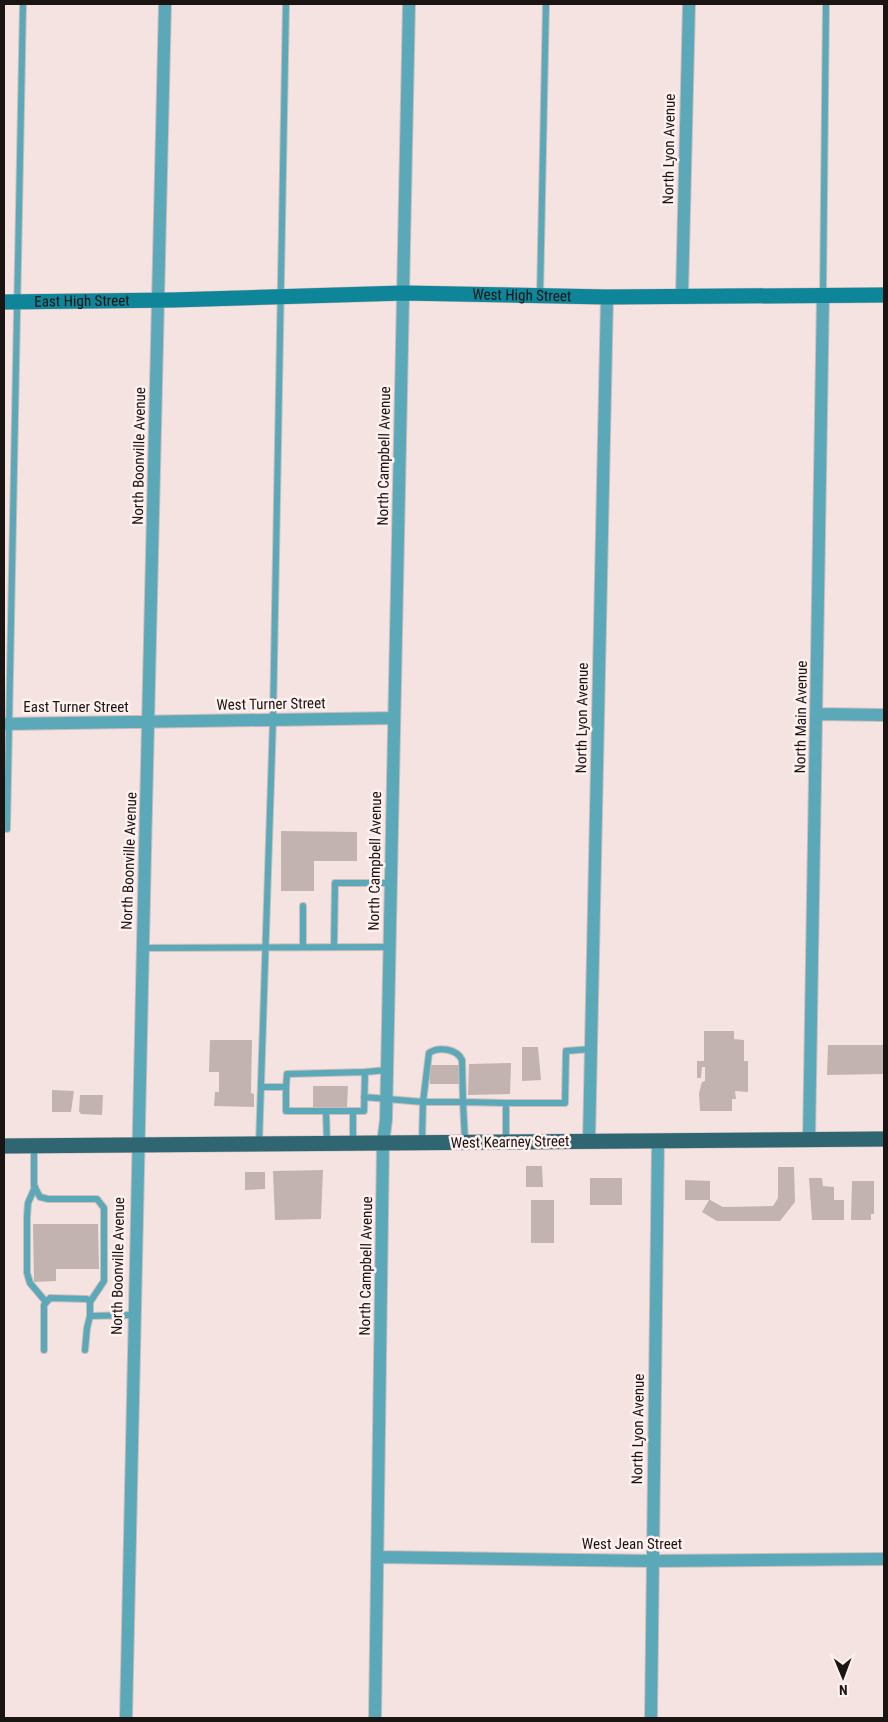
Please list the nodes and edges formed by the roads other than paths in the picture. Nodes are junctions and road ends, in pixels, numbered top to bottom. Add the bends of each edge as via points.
1 (23, 4) edge
2 (165, 4) edge
3 (286, 4) edge
4 (409, 4) edge
5 (546, 4) edge
6 (689, 4) edge
7 (826, 4) edge
8 (404, 293) junction
9 (823, 295) junction
10 (884, 295) edge
11 (540, 296) junction
12 (682, 296) junction
13 (280, 297) junction
14 (607, 297) junction
15 (158, 301) junction
16 (10, 302) edge
17 (818, 714) junction
18 (884, 715) edge
19 (394, 718) junction
20 (272, 720) junction
21 (149, 723) junction
22 (6, 724) edge
23 (7, 829) dead end
24 (390, 883) junction
25 (303, 906) dead end
26 (302, 947) junction
27 (334, 947) junction
28 (389, 947) junction
29 (142, 948) junction
30 (266, 948) junction
31 (592, 1049) junction
32 (387, 1070) junction
33 (365, 1072) junction
34 (261, 1087) junction
35 (286, 1087) junction
36 (364, 1097) junction
37 (386, 1100) junction
38 (423, 1102) junction
39 (463, 1102) junction
40 (506, 1103) junction
41 (353, 1111) junction
42 (326, 1112) junction
43 (884, 1139) edge
44 (658, 1140) junction
45 (809, 1140) junction
46 (589, 1141) junction
47 (465, 1142) junction
48 (506, 1142) junction
49 (353, 1143) junction
50 (383, 1143) junction
51 (422, 1143) junction
52 (259, 1144) junction
53 (327, 1144) junction
54 (4, 1146) edge
55 (34, 1146) junction
56 (136, 1146) junction
57 (35, 1187) junction
58 (46, 1302) junction
59 (90, 1302) junction
60 (90, 1316) junction
61 (133, 1316) junction
62 (44, 1350) dead end
63 (86, 1350) dead end
64 (379, 1557) junction
65 (884, 1560) edge
66 (652, 1561) junction
67 (126, 1718) edge
68 (375, 1718) edge
69 (651, 1718) edge

1 - 16 lane
2 - 15 street, North Boonville Avenue
3 - 13 lane
4 - 8 street, North Campbell Avenue
5 - 11 lane
6 - 12 street, North Lyon Avenue
7 - 9 lane
8 - 11 street, West High Street
8 - 13 street, West High Street
8 - 19 street, North Campbell Avenue
9 - 10 street, West High Street
9 - 12 street, West High Street
9 - 17 street, North Main Avenue
11 - 14 street, West High Street
12 - 14 street, West High Street
13 - 15 street, West High Street
13 - 20 lane
14 - 31 street, North Lyon Avenue
15 - 16 street, East High Street
15 - 21 street, North Boonville Avenue
16 - 22 lane
17 - 18 street
17 - 45 street, North Main Avenue
19 - 20 street, West Turner Street
19 - 24 street, North Campbell Avenue
20 - 21 street, West Turner Street
20 - 30 lane
21 - 22 street, East Turner Street
21 - 29 street, North Boonville Avenue
22 - 23 lane
24 - 27 lane via 335,884
24 - 28 street, North Campbell Avenue
25 - 26 lane
26 - 27 lane
26 - 30 lane
27 - 28 lane
28 - 32 street, North Campbell Avenue
29 - 30 lane
29 - 56 street, North Boonville Avenue
30 - 34 lane
31 - 40 lane via 566,1051 565,1103
31 - 46 street, North Lyon Avenue
32 - 33 lane
32 - 37 street, North Campbell Avenue
33 - 35 lane via 287,1074
33 - 36 lane
34 - 35 lane
34 - 52 lane
35 - 42 lane via 286,1111
36 - 37 lane
36 - 41 lane via 364,1111
37 - 38 lane
37 - 50 street, North Campbell Avenue
38 - 39 lane
38 - 39 lane via 426,1060 434,1049 460,1054
38 - 51 lane
39 - 40 lane
39 - 47 lane
40 - 48 lane
41 - 42 lane
41 - 49 lane
42 - 53 lane
43 - 45 main road, West Kearney Street
44 - 45 main road, West Kearney Street
44 - 46 main road, West Kearney Street
44 - 66 street, North Lyon Avenue
46 - 48 main road, West Kearney Street
47 - 48 main road, West Kearney Street
47 - 51 main road, West Kearney Street
49 - 50 main road, West Kearney Street
49 - 53 main road, West Kearney Street
50 - 51 main road, West Kearney Street
50 - 64 street, North Campbell Avenue
52 - 53 main road, West Kearney Street
52 - 56 main road, West Kearney Street
54 - 55 main road, West Kearney Street
55 - 56 main road, West Kearney Street
55 - 57 lane
56 - 61 street, North Boonville Avenue
57 - 58 lane via 28,1204 27,1272 30,1283
57 - 59 lane via 40,1197 98,1199 104,1208 104,1281
58 - 59 lane via 50,1298 82,1298
58 - 62 lane
59 - 60 lane
60 - 61 lane
60 - 63 lane
61 - 67 street, North Boonville Avenue
64 - 66 street, West Jean Street
64 - 68 street, North Campbell Avenue
65 - 66 street, West Jean Street
66 - 69 street, North Lyon Avenue

